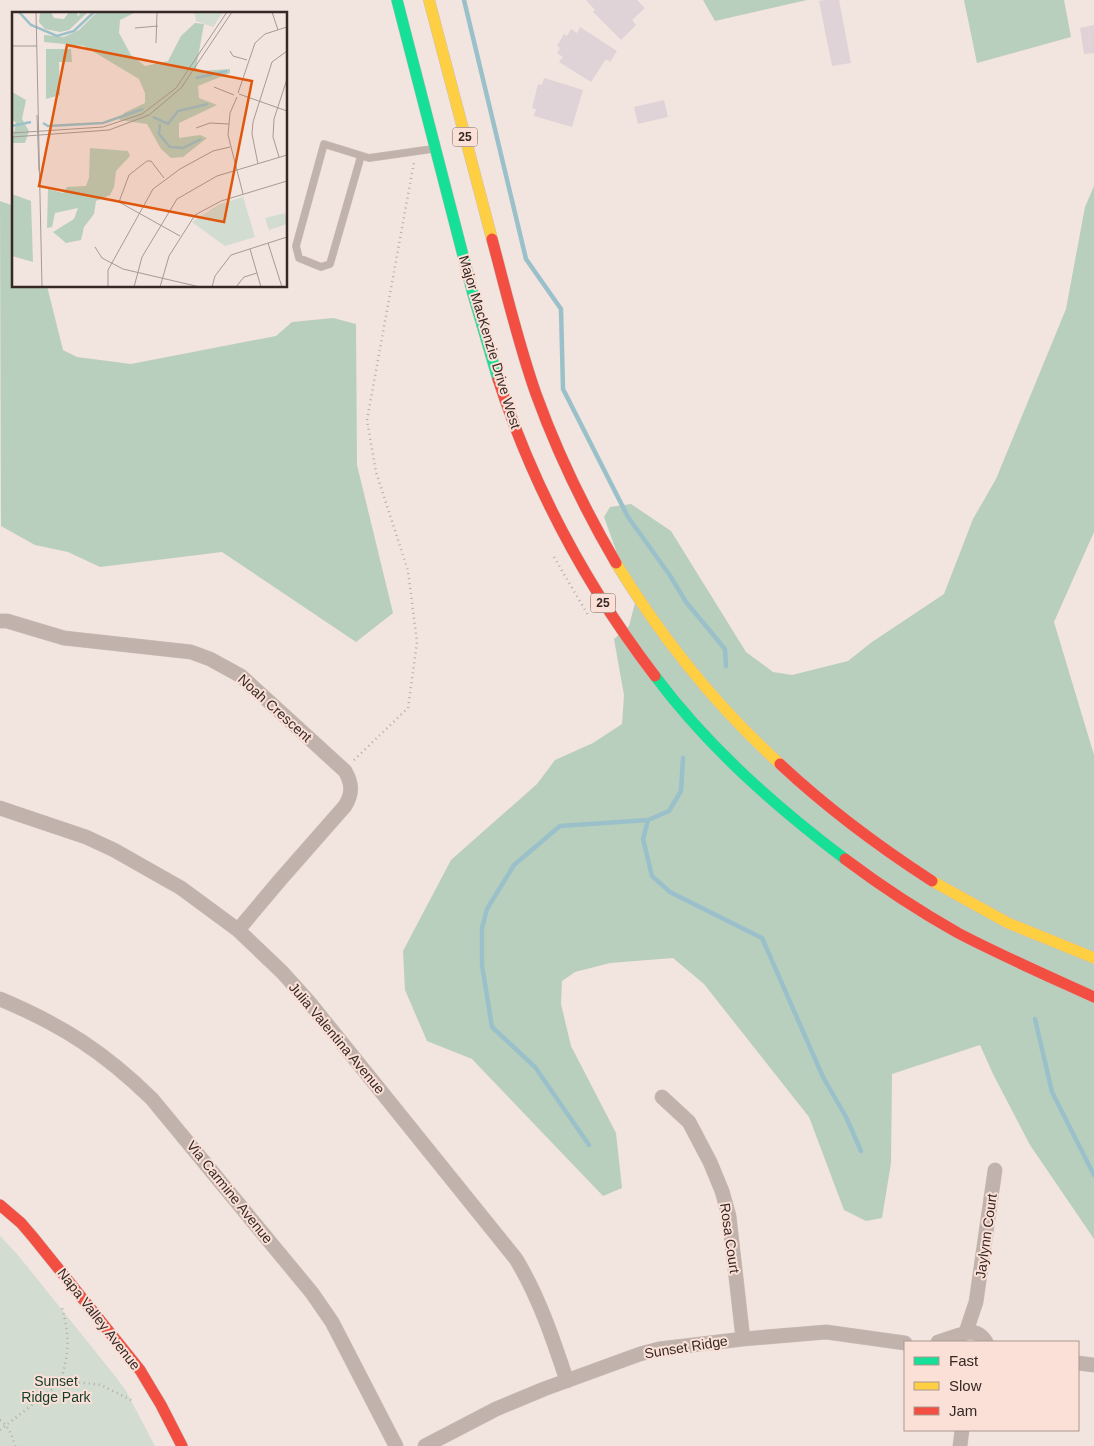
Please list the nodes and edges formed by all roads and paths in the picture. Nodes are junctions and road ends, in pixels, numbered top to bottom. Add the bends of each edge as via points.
1 (397, 0) edge
2 (428, 0) edge
3 (435, 148) junction
4 (416, 151) junction
5 (361, 156) junction
6 (0, 621) edge
7 (352, 762) dead end
8 (0, 808) edge
9 (238, 930) junction
10 (1094, 958) edge
11 (1094, 997) edge
12 (0, 999) edge
13 (662, 1097) dead end
14 (995, 1170) dead end
15 (0, 1205) edge
16 (976, 1302) junction
17 (62, 1308) dead end
18 (960, 1337) edge
19 (743, 1339) junction
20 (986, 1340) edge
21 (942, 1341) edge
22 (904, 1343) edge
23 (1079, 1363) edge
24 (1094, 1365) edge
25 (567, 1381) junction
26 (60, 1383) junction
27 (133, 1401) dead end
28 (0, 1420) edge
29 (6, 1425) junction
30 (0, 1430) edge
31 (962, 1431) edge
32 (15, 1446) edge
33 (182, 1446) edge
34 (396, 1446) edge
35 (425, 1446) edge
36 (960, 1446) edge

1 - 3 main road, Major MacKenzie Drive West / 25
2 - 10 main road, Major MacKenzie Drive West / 25 via 500,275 536,392 583,502 616,563 654,622 723,708 781,767 873,842 933,882 998,918
3 - 4 lane
3 - 11 main road, Major MacKenzie Drive West / 25 via 496,372 522,445 572,551 599,597 653,674 694,725 736,768 854,867 939,922
4 - 5 lane via 369,158
4 - 7 path via 368,420 376,472 408,571 418,642 408,708
5 - 5 lane via 324,144 296,246 299,258 320,267 330,264
6 - 9 street, Noah Crescent via 64,638 191,652 210,659 241,676 345,771 351,790 346,806
8 - 9 street, Julia Valentina Avenue via 86,837 134,861 181,888
9 - 25 street, Julia Valentina Avenue via 309,1002 516,1260 537,1298
12 - 34 street, Via Carmine Avenue via 67,1031 120,1069 152,1099 332,1322
13 - 19 street, Rosa Court via 689,1122 722,1190 729,1216
14 - 16 street, Jaylynn Court
15 - 33 main road, Napa Valley Avenue via 34,1237 128,1353 152,1388
16 - 18 street, Jaylynn Court
16 - 20 street, Jaylynn Court
17 - 26 path via 68,1344
18 - 20 street via 974,1332
18 - 21 street
19 - 22 street, Sunset Ridge via 826,1332
19 - 25 street, Sunset Ridge via 659,1349
23 - 24 street
25 - 35 street, Sunset Ridge via 496,1409
26 - 27 path via 101,1385
26 - 29 path
28 - 29 path
29 - 30 path
29 - 32 path
31 - 36 street

